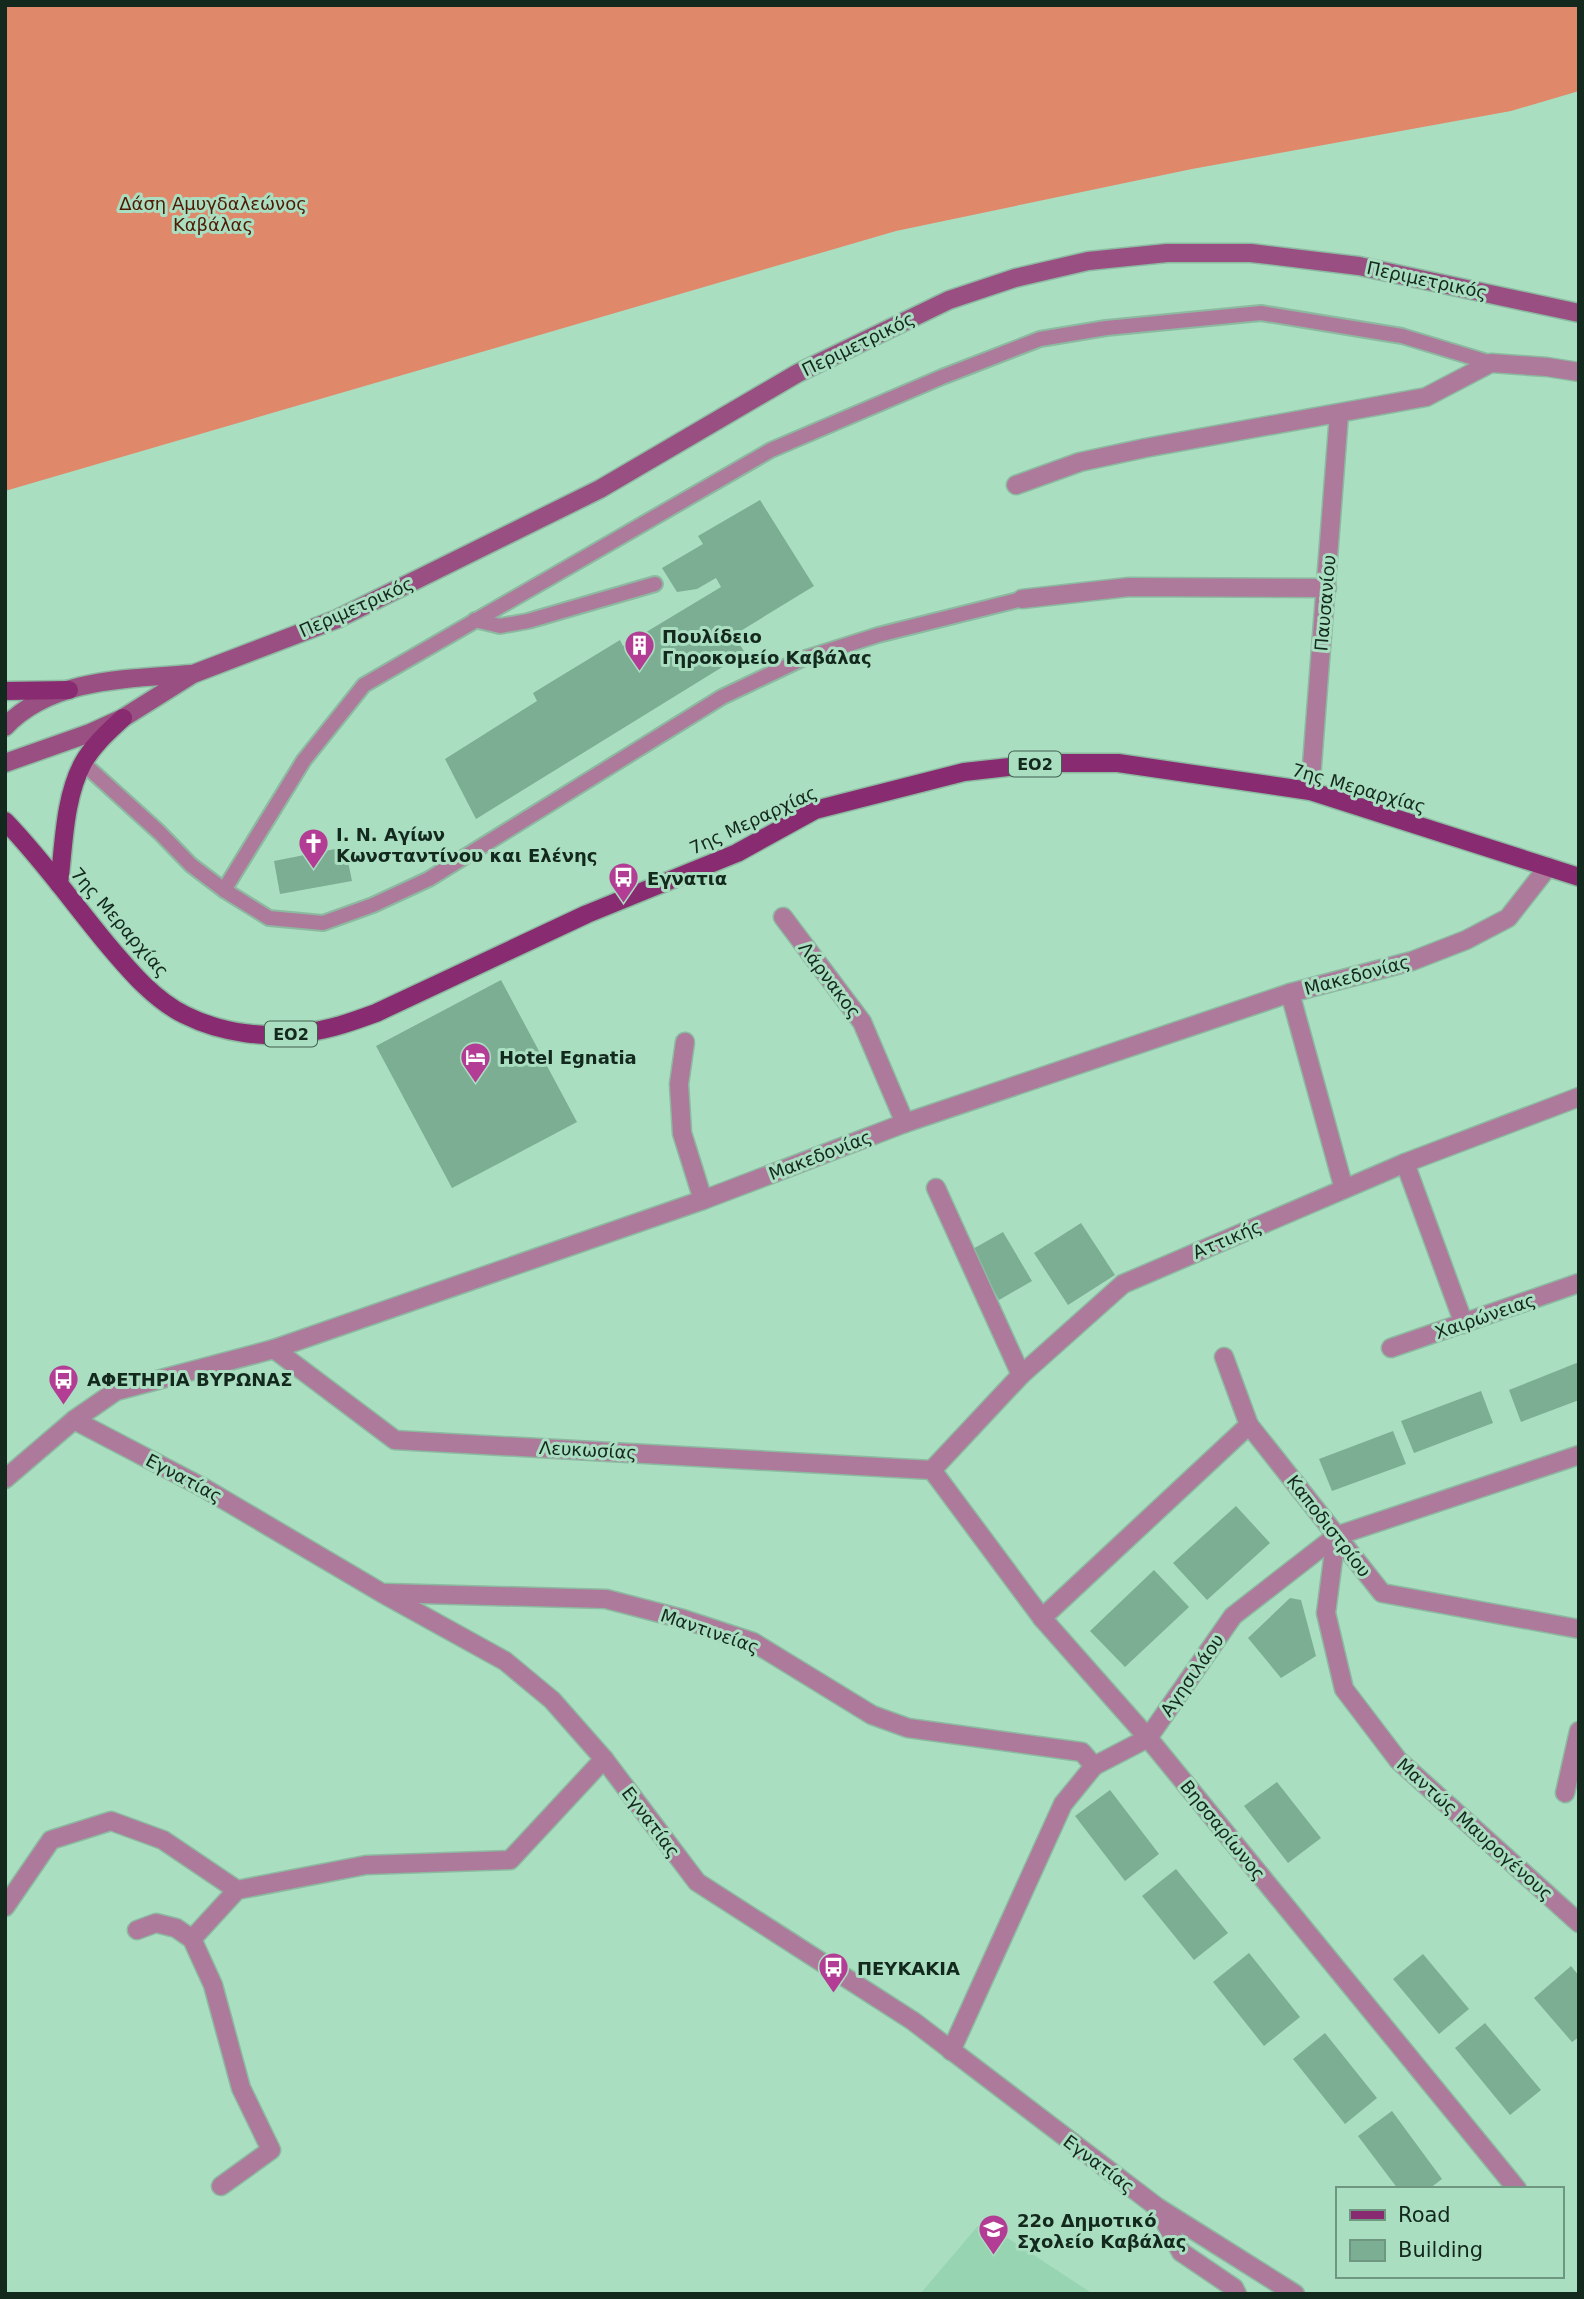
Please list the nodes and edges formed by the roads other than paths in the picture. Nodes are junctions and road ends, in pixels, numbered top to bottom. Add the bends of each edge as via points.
1 (1579, 313) edge
2 (1491, 363) junction
3 (1579, 372) edge
4 (1339, 414) junction
5 (1017, 485) dead end
6 (655, 584) dead end
7 (1327, 588) junction
8 (1022, 599) joint
9 (475, 620) junction
10 (193, 674) junction
11 (69, 690) junction
12 (5, 691) edge
13 (123, 718) junction
14 (5, 727) edge
15 (5, 763) edge
16 (83, 763) junction
17 (1310, 792) junction
18 (5, 821) edge
19 (1548, 867) junction
20 (1579, 877) edge
21 (59, 884) junction
22 (224, 890) junction
23 (783, 917) dead end
24 (1290, 993) junction
25 (685, 1042) dead end
26 (1579, 1097) edge
27 (905, 1123) junction
28 (1405, 1163) junction
29 (936, 1188) dead end
30 (1344, 1189) junction
31 (703, 1200) junction
32 (1579, 1283) edge
33 (1464, 1324) junction
34 (1391, 1348) dead end
35 (274, 1349) junction
36 (1224, 1357) dead end
37 (1021, 1375) junction
38 (74, 1420) junction
39 (1249, 1424) junction
40 (1579, 1455) edge
41 (932, 1470) junction
42 (5, 1479) edge
43 (1336, 1536) junction
44 (382, 1593) junction
45 (1042, 1618) junction
46 (1579, 1629) edge
47 (1579, 1731) edge
48 (1148, 1738) junction
49 (604, 1759) junction
50 (1094, 1766) junction
51 (1565, 1793) dead end
52 (237, 1890) junction
53 (5, 1907) edge
54 (1579, 1923) edge
55 (137, 1930) dead end
56 (192, 1939) junction
57 (951, 2051) junction
58 (221, 2186) dead end
59 (1515, 2187) edge
60 (1157, 2207) junction
61 (1237, 2294) edge
62 (1295, 2294) edge

1 - 10 main road, Περιμετρικός via 1359,265 1251,253 1167,253 1088,261 1015,278 949,300 798,373 600,489 337,619
2 - 3 street
2 - 4 street via 1426,397
2 - 9 lane via 1402,336 1261,313 1105,328 1040,340 771,450
4 - 5 street via 1080,462
4 - 7 street, Παυσανίου
6 - 9 lane via 528,621 500,626
7 - 8 street via 1129,587
7 - 17 street, Παυσανίου
8 - 22 lane via 802,659 722,697 429,879 373,905 323,923 269,918
9 - 22 lane via 364,685 304,760
10 - 11 main road, Περιμετρικός via 109,680
10 - 13 main road, Περιμετρικός
11 - 12 main road
11 - 14 main road, Περιμετρικός via 39,702
13 - 15 main road, Περιμετρικός
13 - 16 main road
16 - 21 main road via 67,819
16 - 22 lane via 191,865
17 - 19 main road, 7ης Μεραρχίας / ΕΟ2
17 - 21 main road, 7ης Μεραρχίας / ΕΟ2 via 1118,763 1045,763 964,772 815,810 737,853 587,914 376,1013 310,1032 281,1035 248,1034 183,1015 131,972
18 - 21 main road, 7ης Μεραρχίας / ΕΟ2
19 - 20 main road, 7ης Μεραρχίας / ΕΟ2
19 - 24 street, Μακεδονίας via 1508,918 1466,940 1412,961
23 - 27 street, Λάρνακος via 862,1022
24 - 27 street, Μακεδονίας
24 - 30 street
25 - 31 street via 679,1084 682,1133
26 - 28 street, Αττικής
27 - 31 street, Μακεδονίας
28 - 30 street, Αττικής
28 - 33 street
29 - 37 street
30 - 37 street, Αττικής via 1123,1284
31 - 35 street, Μακεδονίας
32 - 33 street, Χαιρώνειας
33 - 34 street, Χαιρώνειας
35 - 38 street, Μακεδονίας via 116,1391
35 - 41 street, Λευκωσίας via 395,1440
36 - 39 street, Καποδιστρίου
37 - 41 street, Αττικής
38 - 42 street
38 - 44 street, Εγνατίας via 204,1488
39 - 43 street, Καποδιστρίου
39 - 45 street
40 - 43 street, Αγησιλάου
41 - 45 street, Βησσαρίωνος
43 - 46 street, Καποδιστρίου via 1382,1593
43 - 48 street, Αγησιλάου via 1234,1616
43 - 54 street, Μαντώς Μαυρογένους via 1325,1613 1344,1689 1398,1760
44 - 49 street, Εγνατίας via 505,1661 552,1700
44 - 50 street, Μαντινείας via 606,1600 753,1642 872,1715 908,1728 1082,1752
45 - 48 street, Βησσαρίωνος
47 - 51 street
48 - 50 street, Αγησιλάου
48 - 59 street, Βησσαρίωνος
49 - 52 street via 510,1860 366,1866
49 - 57 street, Εγνατίας via 696,1881 913,2021
50 - 57 street, Αγησιλάου via 1063,1804
52 - 53 street via 163,1840 111,1821 51,1840
52 - 56 street
55 - 56 street via 156,1923 176,1928
56 - 58 street via 214,1984 241,2088 271,2150
57 - 60 street, Εγνατίας
60 - 61 street via 1181,2252
60 - 62 street, Εγνατίας

